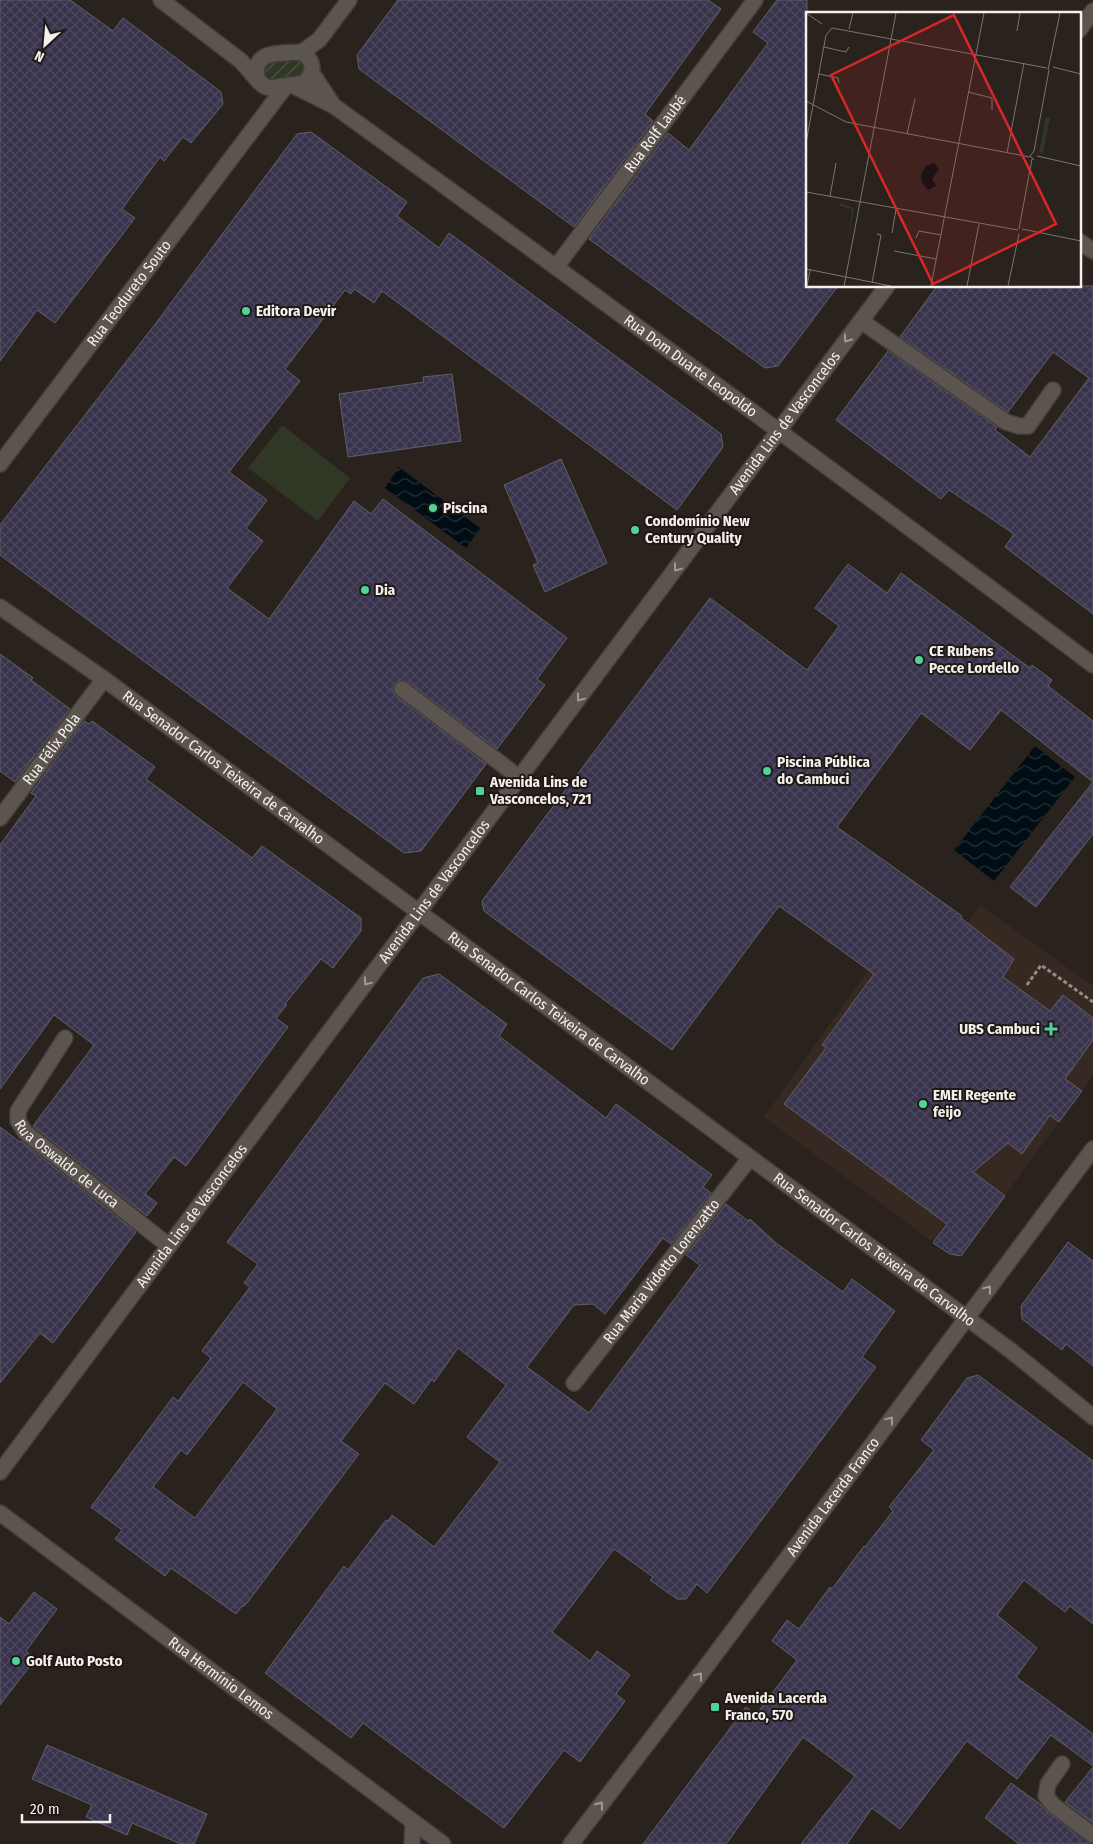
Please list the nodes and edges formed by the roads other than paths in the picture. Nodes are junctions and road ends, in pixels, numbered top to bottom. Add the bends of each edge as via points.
1 (160, 0) edge
2 (349, 0) edge
3 (756, 0) edge
4 (1093, 11) edge
5 (1080, 29) edge
6 (261, 59) junction
7 (241, 61) junction
8 (309, 62) junction
9 (262, 85) junction
10 (289, 86) junction
11 (334, 106) junction
12 (257, 123) junction
13 (1080, 242) edge
14 (1093, 251) edge
15 (556, 267) junction
16 (885, 288) edge
17 (861, 320) junction
18 (1053, 390) dead end
19 (780, 431) junction
20 (0, 464) edge
21 (0, 607) edge
22 (1092, 662) edge
23 (104, 679) junction
24 (402, 689) dead end
25 (520, 778) junction
26 (0, 818) edge
27 (420, 912) junction
28 (65, 1038) dead end
29 (1093, 1149) edge
30 (750, 1158) junction
31 (170, 1246) junction
32 (966, 1318) junction
33 (574, 1383) dead end
34 (1093, 1416) edge
35 (0, 1472) edge
36 (0, 1513) edge
37 (1062, 1764) dead end
38 (413, 1822) junction
39 (1093, 1836) edge
40 (412, 1844) edge
41 (443, 1844) edge
42 (571, 1844) edge

1 - 7 street
2 - 8 street via 320,40
3 - 15 street, Rua Rolf Laubé
4 - 5 street
6 - 7 street
6 - 8 street via 268,55
6 - 9 street, Rua Teodureto Souto via 256,76
7 - 9 street
8 - 10 street, Rua Teodureto Souto via 304,84
8 - 11 street, Rua Dom Duarte Leopoldo
9 - 10 street
9 - 12 street, Rua Teodureto Souto
10 - 11 street, Rua Dom Duarte Leopoldo
10 - 12 street, Rua Teodureto Souto
11 - 15 street, Rua Dom Duarte Leopoldo
12 - 20 street, Rua Teodureto Souto
13 - 14 street
15 - 19 street, Rua Dom Duarte Leopoldo
16 - 17 street, Avenida Lins de Vasconcelos
17 - 18 street via 1006,422 1028,426
17 -> 19 street, Avenida Lins de Vasconcelos
19 - 22 street, Rua Dom Duarte Leopoldo
19 -> 25 street, Avenida Lins de Vasconcelos
21 - 23 street, Rua Senador Carlos Teixeira de Carvalho
23 - 26 street, Rua Félix Pola
23 - 27 street, Rua Senador Carlos Teixeira de Carvalho
24 - 25 street
25 - 27 street, Avenida Lins de Vasconcelos
27 - 30 street, Rua Senador Carlos Teixeira de Carvalho
27 -> 31 street, Avenida Lins de Vasconcelos
28 - 31 street, Rua Oswaldo de Luca via 18,1112 18,1121 25,1132
32 -> 29 street, Avenida Lacerda Franco
30 - 32 street, Rua Senador Carlos Teixeira de Carvalho
30 - 33 street, Rua Maria Vidotto Lorenzatto
31 - 35 street, Avenida Lins de Vasconcelos
32 - 34 street, Rua Senador Carlos Teixeira de Carvalho
42 -> 32 street, Avenida Lacerda Franco
36 - 38 street, Rua Hermínio Lemos
37 - 39 street via 1048,1784 1046,1796 1053,1806
38 - 40 street
38 - 41 street, Rua Hermínio Lemos

